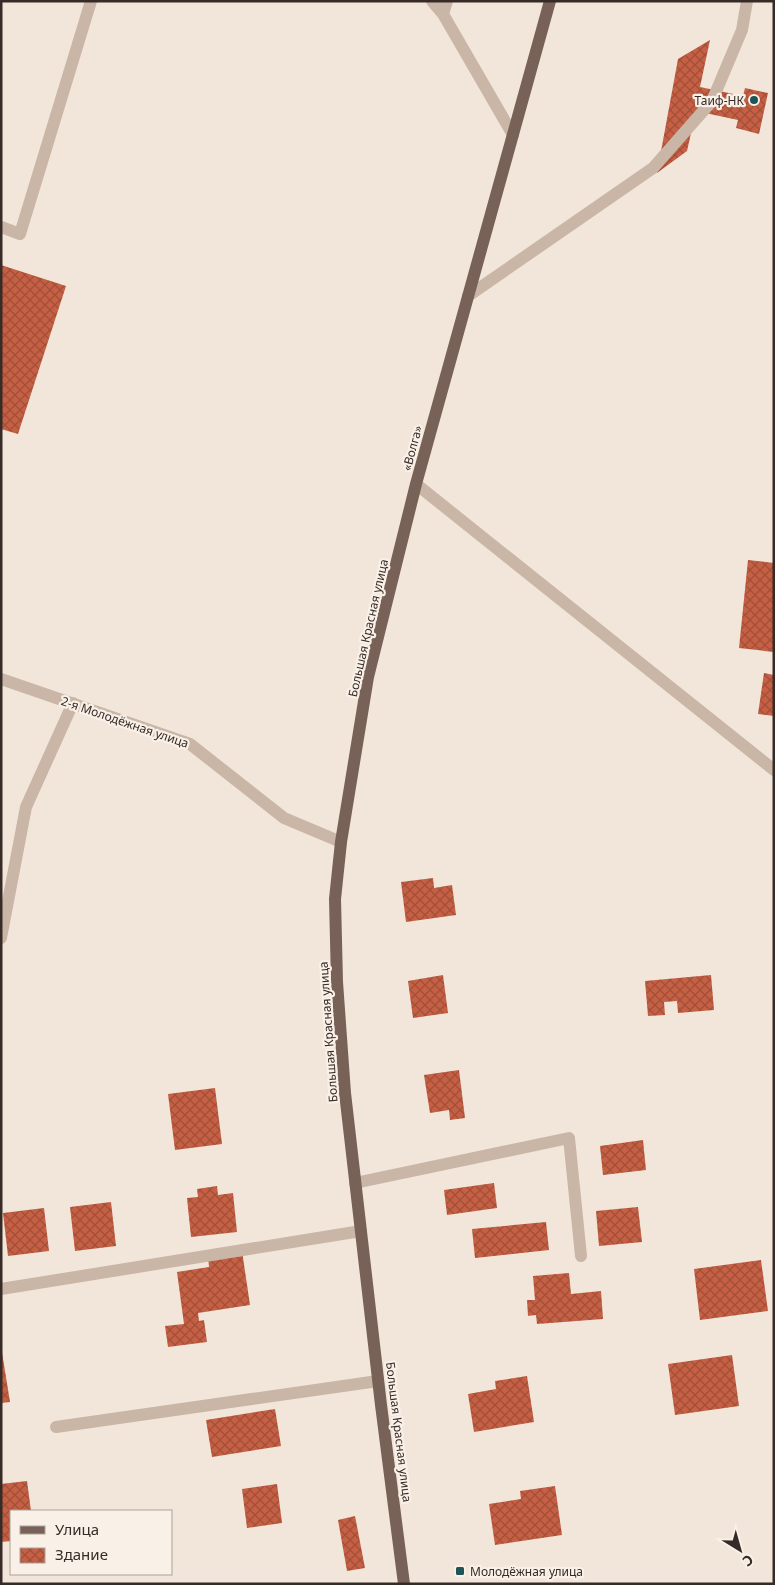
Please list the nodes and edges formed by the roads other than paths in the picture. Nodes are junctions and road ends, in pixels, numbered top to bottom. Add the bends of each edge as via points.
1 (91, 1) edge
2 (432, 1) edge
3 (447, 1) edge
4 (550, 1) edge
5 (747, 1) edge
6 (443, 14) junction
7 (513, 135) junction
8 (1, 227) edge
9 (468, 296) junction
10 (416, 484) junction
11 (1, 679) edge
12 (72, 703) junction
13 (774, 770) edge
14 (341, 842) junction
15 (1, 938) edge
16 (354, 1183) junction
17 (360, 1231) junction
18 (581, 1256) dead end
19 (1, 1289) edge
20 (378, 1381) junction
21 (56, 1427) dead end
22 (404, 1584) edge

1 - 8 street via 20,234
2 - 6 street
3 - 6 street
4 - 7 main road, «Волга»
5 - 9 street via 742,30 712,101 653,168
6 - 7 street
7 - 9 main road, «Волга»
9 - 10 main road, «Волга»
10 - 13 street
10 - 14 main road, Большая Красная улица via 368,677
11 - 12 street, 2-я Молодёжная улица
12 - 14 street, 2-я Молодёжная улица via 190,744 284,818
12 - 15 street via 26,807
14 - 16 main road, Большая Красная улица via 335,899 336,982
16 - 17 main road, Большая Красная улица
16 - 18 street via 570,1138
17 - 19 street
17 - 20 main road, Большая Красная улица
20 - 21 street
20 - 22 main road, Большая Красная улица

